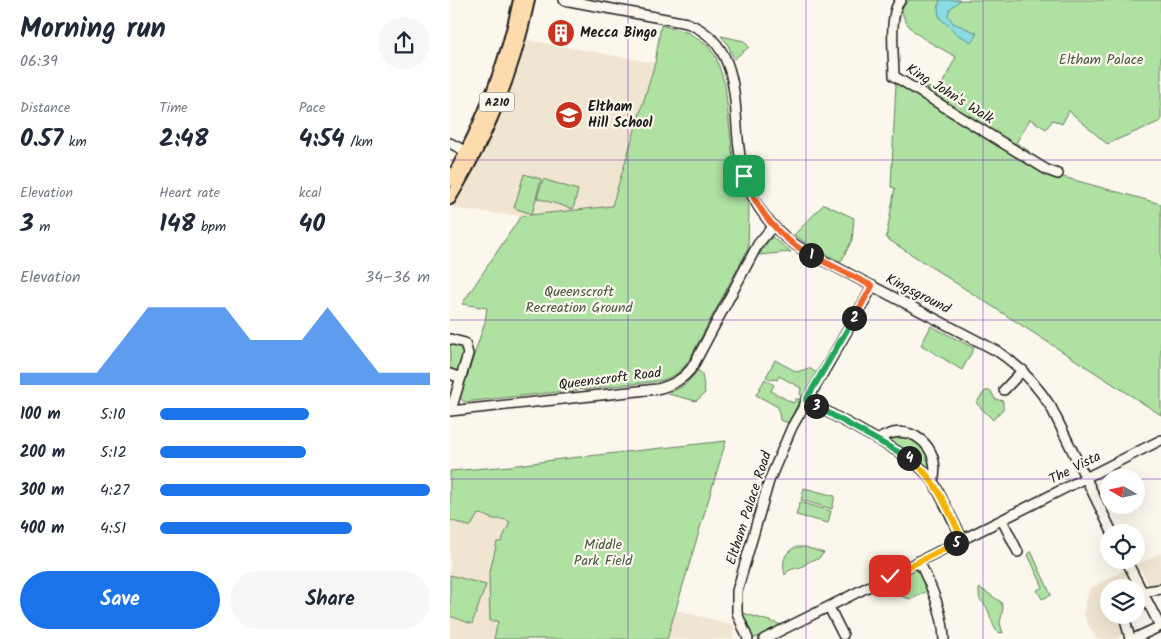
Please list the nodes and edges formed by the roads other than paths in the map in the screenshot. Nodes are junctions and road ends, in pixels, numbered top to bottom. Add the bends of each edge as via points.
1 (519, 0) edge
2 (528, 0) edge
3 (564, 0) edge
4 (901, 0) edge
5 (450, 143) edge
6 (465, 151) junction
7 (1058, 174) dead end
8 (450, 181) edge
9 (450, 199) edge
10 (773, 226) junction
11 (872, 286) junction
12 (450, 339) edge
13 (1022, 370) junction
14 (450, 374) edge
15 (461, 378) junction
16 (1004, 390) dead end
17 (806, 400) junction
18 (450, 410) edge
19 (878, 440) junction
20 (1161, 440) edge
21 (1086, 478) junction
22 (933, 481) junction
23 (1002, 520) junction
24 (1108, 524) edge
25 (963, 540) junction
26 (1018, 552) dead end
27 (919, 561) junction
28 (1161, 589) edge
29 (1145, 593) edge
30 (1145, 603) edge
31 (829, 606) junction
32 (1126, 624) edge
33 (1160, 626) edge
34 (843, 635) dead end
35 (748, 639) edge
36 (764, 639) edge
37 (944, 639) edge
38 (1131, 639) edge

1 - 6 main road, A210 via 493,92
2 - 9 main road, A210 via 509,75
3 - 10 street, Kingsground via 687,23 711,38 724,54 731,70 744,176 754,200
4 - 7 street, King John's Walk via 894,17 894,76
5 - 6 street
6 - 8 main road, A210
10 - 11 street, Kingsground via 804,251
10 - 18 street, Queenscroft Road via 758,244 693,366 674,383 657,389
11 - 13 street, Kingsground via 997,351
11 - 17 street, Eltham Palace Road
12 - 15 street, Queenscroft Road via 465,344 468,354
13 - 16 street
13 - 21 street, Kingsground via 1051,407
14 - 15 street
15 - 18 street, Queenscroft Road
17 - 19 street
17 - 35 street, Eltham Palace Road via 769,481 737,591 737,613
19 - 22 street via 918,465
19 - 22 street via 903,433 921,439 933,454 936,472
20 - 21 street, The Vista
21 - 23 street, The Vista
21 - 24 street, Kingsground
22 - 25 street
23 - 25 street, The Vista
23 - 26 street
25 - 27 street, The Vista
27 - 31 street, The Vista
27 - 37 street via 936,598
28 - 29 street
30 - 33 street
31 - 34 street
31 - 36 street, The Vista
32 - 38 street
33 - 38 street

